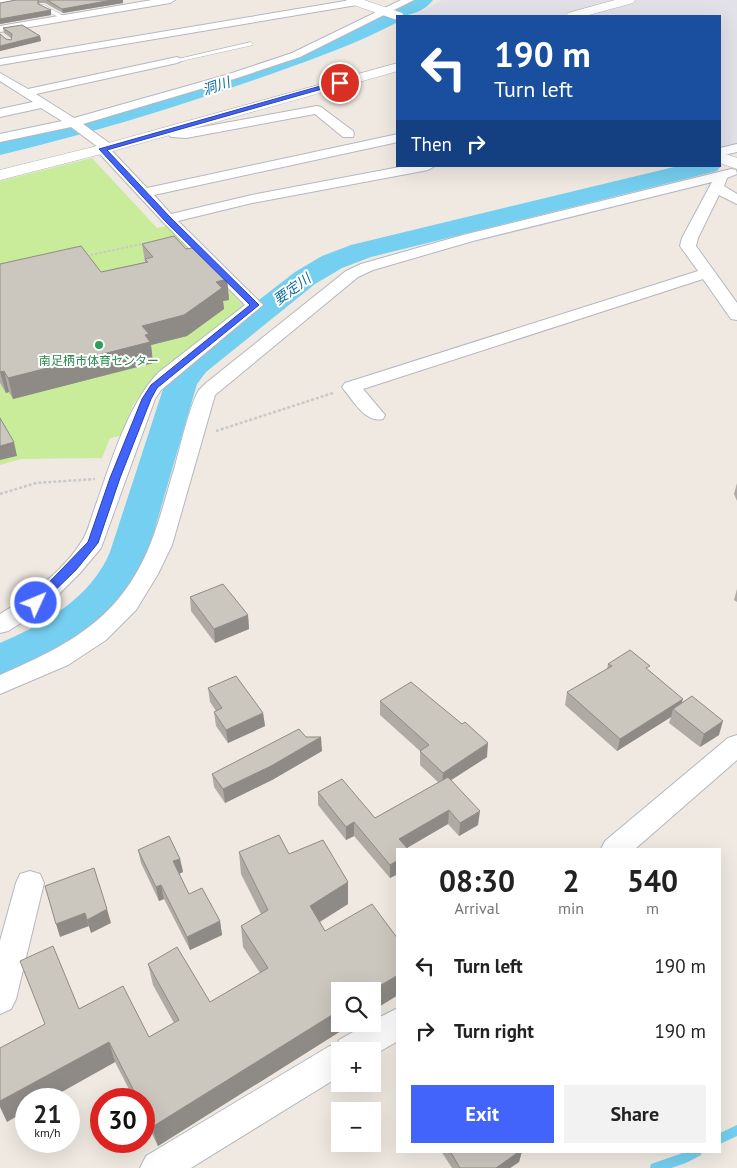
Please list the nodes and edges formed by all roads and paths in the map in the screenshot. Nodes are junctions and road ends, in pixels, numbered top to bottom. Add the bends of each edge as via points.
1 (18, 0) edge
2 (170, 0) edge
3 (409, 0) edge
4 (630, 0) edge
5 (354, 1) edge
6 (0, 3) edge
7 (42, 6) edge
8 (392, 14) edge
9 (576, 15) edge
10 (64, 18) junction
11 (0, 29) edge
12 (251, 44) dead end
13 (177, 60) joint
14 (0, 62) edge
15 (396, 68) edge
16 (0, 76) edge
17 (24, 93) junction
18 (41, 104) junction
19 (0, 113) edge
20 (77, 126) junction
21 (170, 131) junction
22 (348, 134) dead end
23 (0, 138) edge
24 (396, 138) edge
25 (737, 148) edge
26 (105, 149) junction
27 (721, 152) edge
28 (325, 153) junction
29 (721, 157) edge
30 (737, 164) edge
31 (422, 167) edge
32 (0, 175) edge
33 (725, 178) edge
34 (350, 180) junction
35 (144, 193) junction
36 (737, 200) edge
37 (168, 219) junction
38 (184, 235) junction
39 (78, 258) edge
40 (706, 273) junction
41 (737, 289) edge
42 (721, 292) junction
43 (737, 315) edge
44 (350, 387) junction
45 (376, 415) dead end
46 (192, 439) junction
47 (115, 478) junction
48 (0, 494) edge
49 (0, 625) edge
50 (0, 684) edge
51 (737, 745) edge
52 (616, 848) edge
53 (30, 884) dead end
54 (0, 999) edge
55 (396, 1024) edge
56 (366, 1042) edge
57 (331, 1063) edge
58 (158, 1168) edge

1 - 6 street
2 - 10 street
3 - 8 street
4 - 9 street
5 - 8 street
5 - 14 street
7 - 10 lane
8 - 20 street via 296,55
10 - 11 street
12 - 13 lane
13 - 17 street
15 - 21 street
16 - 17 street
17 - 18 street
18 - 19 street
18 - 20 street
20 - 23 street
20 - 26 street
21 - 22 street via 186,134 317,110
21 - 26 street
24 - 28 street
25 - 27 street
26 - 32 street
26 - 35 street
28 - 34 street
28 - 35 street
29 - 30 street
31 - 34 street
33 - 36 street
33 - 40 street via 688,246
33 - 46 street via 468,238 352,274 212,386 202,403
34 - 37 street
35 - 37 street
37 - 38 street
38 - 39 path
38 - 47 street via 255,305 154,387 146,399
40 - 42 street
40 - 44 street
41 - 42 street
42 - 43 street
44 - 45 street
44 - 46 path
46 - 50 street via 161,545 128,604 98,634 59,659
47 - 48 path via 36,483
47 - 49 street via 93,543 36,603
51 - 52 street
53 - 54 street
55 - 56 street
57 - 58 street

